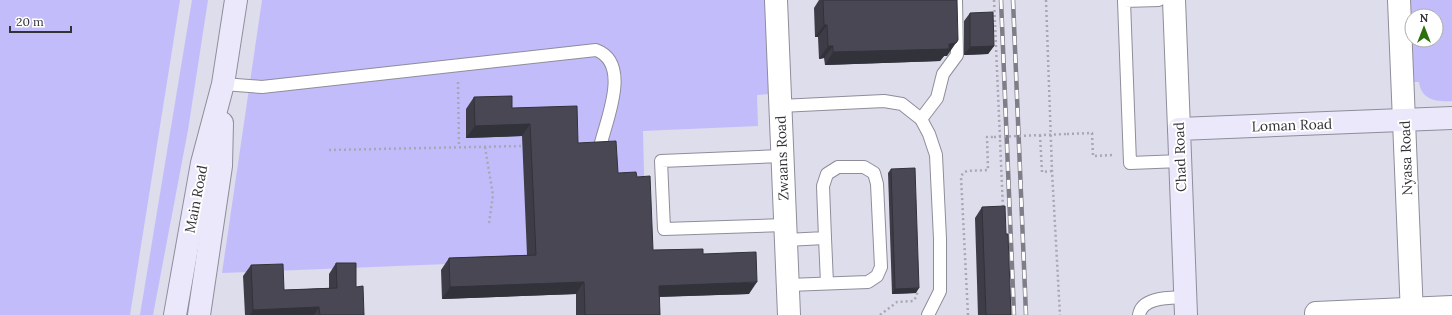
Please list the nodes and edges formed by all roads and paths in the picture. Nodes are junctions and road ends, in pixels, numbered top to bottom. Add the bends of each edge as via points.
1 (236, 0) edge
2 (776, 0) edge
3 (956, 0) edge
4 (994, 0) edge
5 (1046, 0) edge
6 (1159, 0) edge
7 (1174, 0) edge
8 (1399, 0) edge
9 (458, 65) junction
10 (223, 84) junction
11 (780, 106) junction
12 (1452, 118) edge
13 (920, 119) junction
14 (1404, 120) junction
15 (1180, 129) junction
16 (1040, 135) junction
17 (601, 143) edge
18 (522, 146) dead end
19 (459, 147) junction
20 (485, 147) junction
21 (329, 150) dead end
22 (1129, 154) junction
23 (782, 156) junction
24 (1181, 161) junction
25 (1052, 171) junction
26 (1003, 212) edge
27 (489, 223) dead end
28 (786, 232) junction
29 (825, 238) junction
30 (827, 283) junction
31 (788, 285) junction
32 (917, 286) edge
33 (1186, 306) edge
34 (1452, 307) edge
35 (1412, 312) edge
36 (1316, 313) dead end
37 (175, 315) edge
38 (199, 315) edge
39 (789, 315) edge
40 (880, 315) edge
41 (928, 315) edge
42 (968, 315) edge
43 (1060, 315) edge
44 (1139, 315) edge

1 - 10 main road, Main Road
2 - 11 street, Zwaans Road
3 - 13 lane via 956,55 943,74 937,98
4 - 26 path
5 - 25 path
6 - 22 lane via 1124,1
7 - 15 street, Chad Road
8 - 14 street, Nyasa Road
9 - 10 lane via 262,87
9 - 17 lane via 587,50 603,53 611,62 615,81
9 - 19 path
10 - 37 main road, Main Road via 202,163
10 - 38 main road, Main Road via 220,166
11 - 13 lane via 884,101 902,104
11 - 23 street, Zwaans Road
12 - 14 main road, Loman Road
13 - 41 lane via 929,134 936,155 940,239 940,290
14 - 15 main road, Loman Road
14 - 35 street, Nyasa Road
15 - 24 main road, Chad Road
16 - 22 path, bridge via 1092,133 1093,156
16 - 25 path via 1042,172
16 - 42 path, bridge via 987,137 988,170 967,171 961,177
18 - 20 path
19 - 20 path
19 - 21 path
20 - 27 path via 493,195
22 - 24 lane via 1130,163
23 - 28 street, Zwaans Road
23 - 28 lane via 661,161 664,229
24 - 33 main road, Chad Road
25 - 43 path
28 - 29 lane
28 - 31 street, Zwaans Road
29 - 30 lane
29 - 30 lane via 823,186 827,174 838,167 870,169 877,184 881,267 874,280 868,282
30 - 31 lane
31 - 39 street, Zwaans Road
32 - 40 path via 917,296 913,301 897,302
33 - 44 lane via 1150,302 1142,308
34 - 35 street
35 - 36 street

